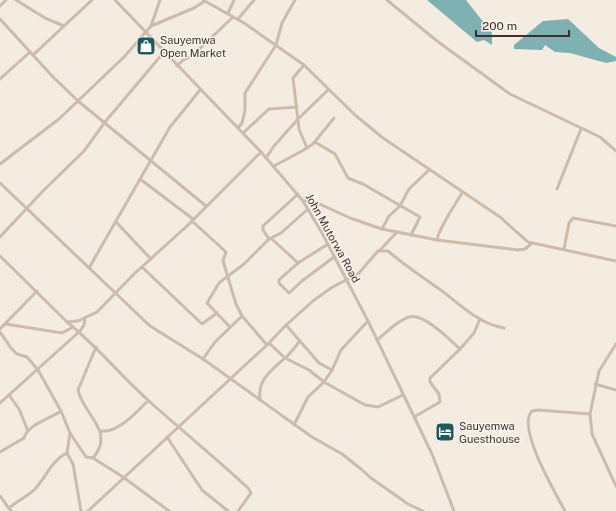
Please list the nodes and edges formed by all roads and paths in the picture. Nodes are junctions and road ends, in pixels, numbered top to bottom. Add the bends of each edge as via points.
1 (6, 0) edge
2 (16, 0) edge
3 (92, 0) edge
4 (115, 0) edge
5 (160, 0) edge
6 (204, 0) edge
7 (234, 0) edge
8 (254, 0) edge
9 (294, 0) edge
10 (388, 0) edge
11 (0, 6) edge
12 (228, 13) junction
13 (233, 16) junction
14 (0, 19) edge
15 (238, 19) junction
16 (64, 26) junction
17 (151, 26) junction
18 (146, 33) junction
19 (276, 45) junction
20 (30, 52) junction
21 (164, 52) junction
22 (33, 55) junction
23 (304, 65) junction
24 (177, 66) junction
25 (0, 79) edge
26 (200, 90) junction
27 (328, 90) junction
28 (78, 101) junction
29 (297, 106) junction
30 (334, 118) dead end
31 (298, 119) junction
32 (105, 122) junction
33 (238, 128) junction
34 (581, 129) junction
35 (243, 133) junction
36 (315, 142) junction
37 (307, 148) junction
38 (616, 151) edge
39 (261, 152) junction
40 (266, 158) junction
41 (152, 160) junction
42 (0, 164) edge
43 (274, 166) junction
44 (429, 170) junction
45 (140, 179) junction
46 (0, 183) edge
47 (557, 189) dead end
48 (462, 193) junction
49 (298, 194) junction
50 (304, 201) junction
51 (206, 206) junction
52 (400, 206) junction
53 (26, 209) junction
54 (308, 209) junction
55 (193, 220) junction
56 (116, 222) junction
57 (616, 226) edge
58 (382, 229) junction
59 (397, 232) junction
60 (411, 236) junction
61 (0, 237) edge
62 (270, 239) junction
63 (437, 240) junction
64 (328, 244) junction
65 (531, 244) junction
66 (564, 249) junction
67 (380, 250) junction
68 (0, 256) edge
69 (334, 257) junction
70 (150, 259) junction
71 (616, 261) edge
72 (298, 263) junction
73 (142, 267) junction
74 (90, 268) junction
75 (229, 276) junction
76 (346, 280) junction
77 (37, 291) junction
78 (115, 294) junction
79 (216, 313) junction
80 (242, 316) junction
81 (85, 318) junction
82 (480, 319) junction
83 (368, 321) junction
84 (67, 322) junction
85 (6, 324) junction
86 (286, 326) junction
87 (73, 327) junction
88 (230, 327) junction
89 (504, 328) dead end
90 (0, 329) edge
91 (80, 331) junction
92 (0, 332) edge
93 (376, 340) junction
94 (300, 342) junction
95 (268, 344) junction
96 (616, 344) edge
97 (96, 347) junction
98 (460, 349) junction
99 (285, 358) junction
100 (203, 359) junction
101 (38, 370) junction
102 (332, 370) junction
103 (230, 379) junction
104 (324, 382) junction
105 (595, 384) junction
106 (616, 390) edge
107 (9, 395) junction
108 (402, 395) junction
109 (260, 400) junction
110 (148, 401) junction
111 (0, 403) edge
112 (62, 412) junction
113 (590, 414) junction
114 (414, 417) junction
115 (294, 425) junction
116 (179, 426) junction
117 (101, 430) junction
118 (28, 431) junction
119 (70, 434) junction
120 (167, 437) junction
121 (0, 452) edge
122 (67, 453) junction
123 (93, 458) junction
124 (124, 477) junction
125 (616, 486) edge
126 (0, 496) edge
127 (10, 510) edge
128 (81, 511) edge
129 (88, 511) edge
130 (169, 511) edge
131 (228, 511) edge
132 (238, 511) edge
133 (423, 511) edge
134 (454, 511) edge
135 (565, 511) edge

1 - 11 street
2 - 16 street via 45,18
3 - 16 street
4 - 18 street, John Mutorwa Road
5 - 17 street
6 - 12 street
6 - 17 street via 194,8
7 - 12 street
8 - 15 street
9 - 19 street via 282,23
10 - 34 street via 441,44 510,94
12 - 13 street
13 - 15 street
13 - 24 street via 192,56
14 - 20 street
15 - 19 street
16 - 22 street
17 - 18 street
18 - 21 street, John Mutorwa Road
18 - 28 street
19 - 23 street
19 - 33 street via 245,93 245,110
20 - 22 street
20 - 25 street
21 - 24 street, John Mutorwa Road
21 - 32 street
22 - 28 street
23 - 27 street
23 - 29 street via 293,78
24 - 26 street, John Mutorwa Road
26 - 33 street, John Mutorwa Road
26 - 41 street via 170,127
27 - 31 street
27 - 44 street via 383,138
28 - 32 street
28 - 42 street via 53,124
29 - 31 street
29 - 35 street via 266,111
30 - 36 street
31 - 37 street
31 - 40 street
32 - 41 street
32 - 53 street via 84,152
33 - 35 street, John Mutorwa Road
34 - 38 street via 600,137
34 - 47 street
35 - 39 street, John Mutorwa Road
36 - 37 street
36 - 52 street via 334,152 348,178 362,183
37 - 43 street
39 - 40 street, John Mutorwa Road
39 - 51 street
40 - 43 street, John Mutorwa Road
41 - 45 street
41 - 51 street
43 - 49 street, John Mutorwa Road
44 - 48 street
44 - 52 street via 409,189
45 - 55 street
45 - 56 street
46 - 53 street
48 - 63 street via 448,214
48 - 65 street via 500,217
49 - 50 street, John Mutorwa Road
49 - 62 street via 263,226
50 - 54 street, John Mutorwa Road
50 - 58 street via 311,200
51 - 55 street
52 - 58 street via 389,216
52 - 60 street via 420,217
53 - 61 street
53 - 74 street
54 - 62 street
54 - 64 street, John Mutorwa Road
55 - 70 street
55 - 75 street via 226,252 223,261
56 - 70 street
56 - 74 street
57 - 66 street via 573,218 569,223
58 - 59 street
59 - 60 street
59 - 67 street
60 - 63 street
62 - 72 street
62 - 75 street
63 - 65 street via 518,250
64 - 69 street, John Mutorwa Road
64 - 72 street
65 - 66 street
66 - 71 street
67 - 76 street via 359,273
67 - 82 street via 388,251
68 - 77 street
69 - 72 street via 288,293 278,281
69 - 76 street, John Mutorwa Road
70 - 73 street
73 - 78 street
73 - 79 street via 202,324
74 - 78 street
75 - 79 street via 218,283 207,302
75 - 80 street
76 - 83 street, John Mutorwa Road
76 - 86 street via 313,301
77 - 84 street
77 - 85 street
78 - 81 street via 97,312
78 - 100 street via 156,331
79 - 88 street
80 - 88 street
80 - 95 street
81 - 84 street
81 - 91 street
82 - 89 street
82 - 98 street via 474,334
83 - 93 street, John Mutorwa Road
83 - 102 street via 341,350
84 - 87 street
85 - 87 street via 62,333
85 - 90 street
86 - 94 street
86 - 95 street
87 - 91 street
88 - 100 street
91 - 97 street
91 - 101 street
92 - 101 street via 17,354 26,357
93 - 98 street via 407,318 416,316 439,330
93 - 108 street, John Mutorwa Road
94 - 99 street
94 - 102 street via 319,363
95 - 99 street
95 - 103 street
96 - 105 street via 599,371
97 - 110 street
97 - 117 street via 78,390
98 - 114 street via 430,378 439,394 440,402
99 - 104 street via 309,370
99 - 109 street via 263,379
100 - 103 street
101 - 107 street
101 - 112 street
102 - 104 street
103 - 109 street
103 - 116 street
104 - 108 street via 370,407 378,407
104 - 115 street via 308,397
105 - 106 street
105 - 113 street
107 - 111 street
107 - 118 street via 19,409
108 - 114 street, John Mutorwa Road
109 - 115 street
110 - 116 street
110 - 117 street via 118,427
112 - 118 street via 40,422
112 - 119 street
113 - 125 street via 592,434
113 - 135 street via 538,410 528,417 532,443
114 - 134 street, John Mutorwa Road via 432,454
115 - 133 street via 342,454 408,504
116 - 120 street
116 - 132 street via 248,488 251,493
117 - 123 street via 100,446
118 - 121 street via 24,438
119 - 122 street
119 - 123 street via 86,457
120 - 124 street
120 - 131 street via 202,490
122 - 127 street via 51,467 34,490
122 - 128 street via 73,464
123 - 124 street
124 - 129 street
124 - 130 street
126 - 127 street

